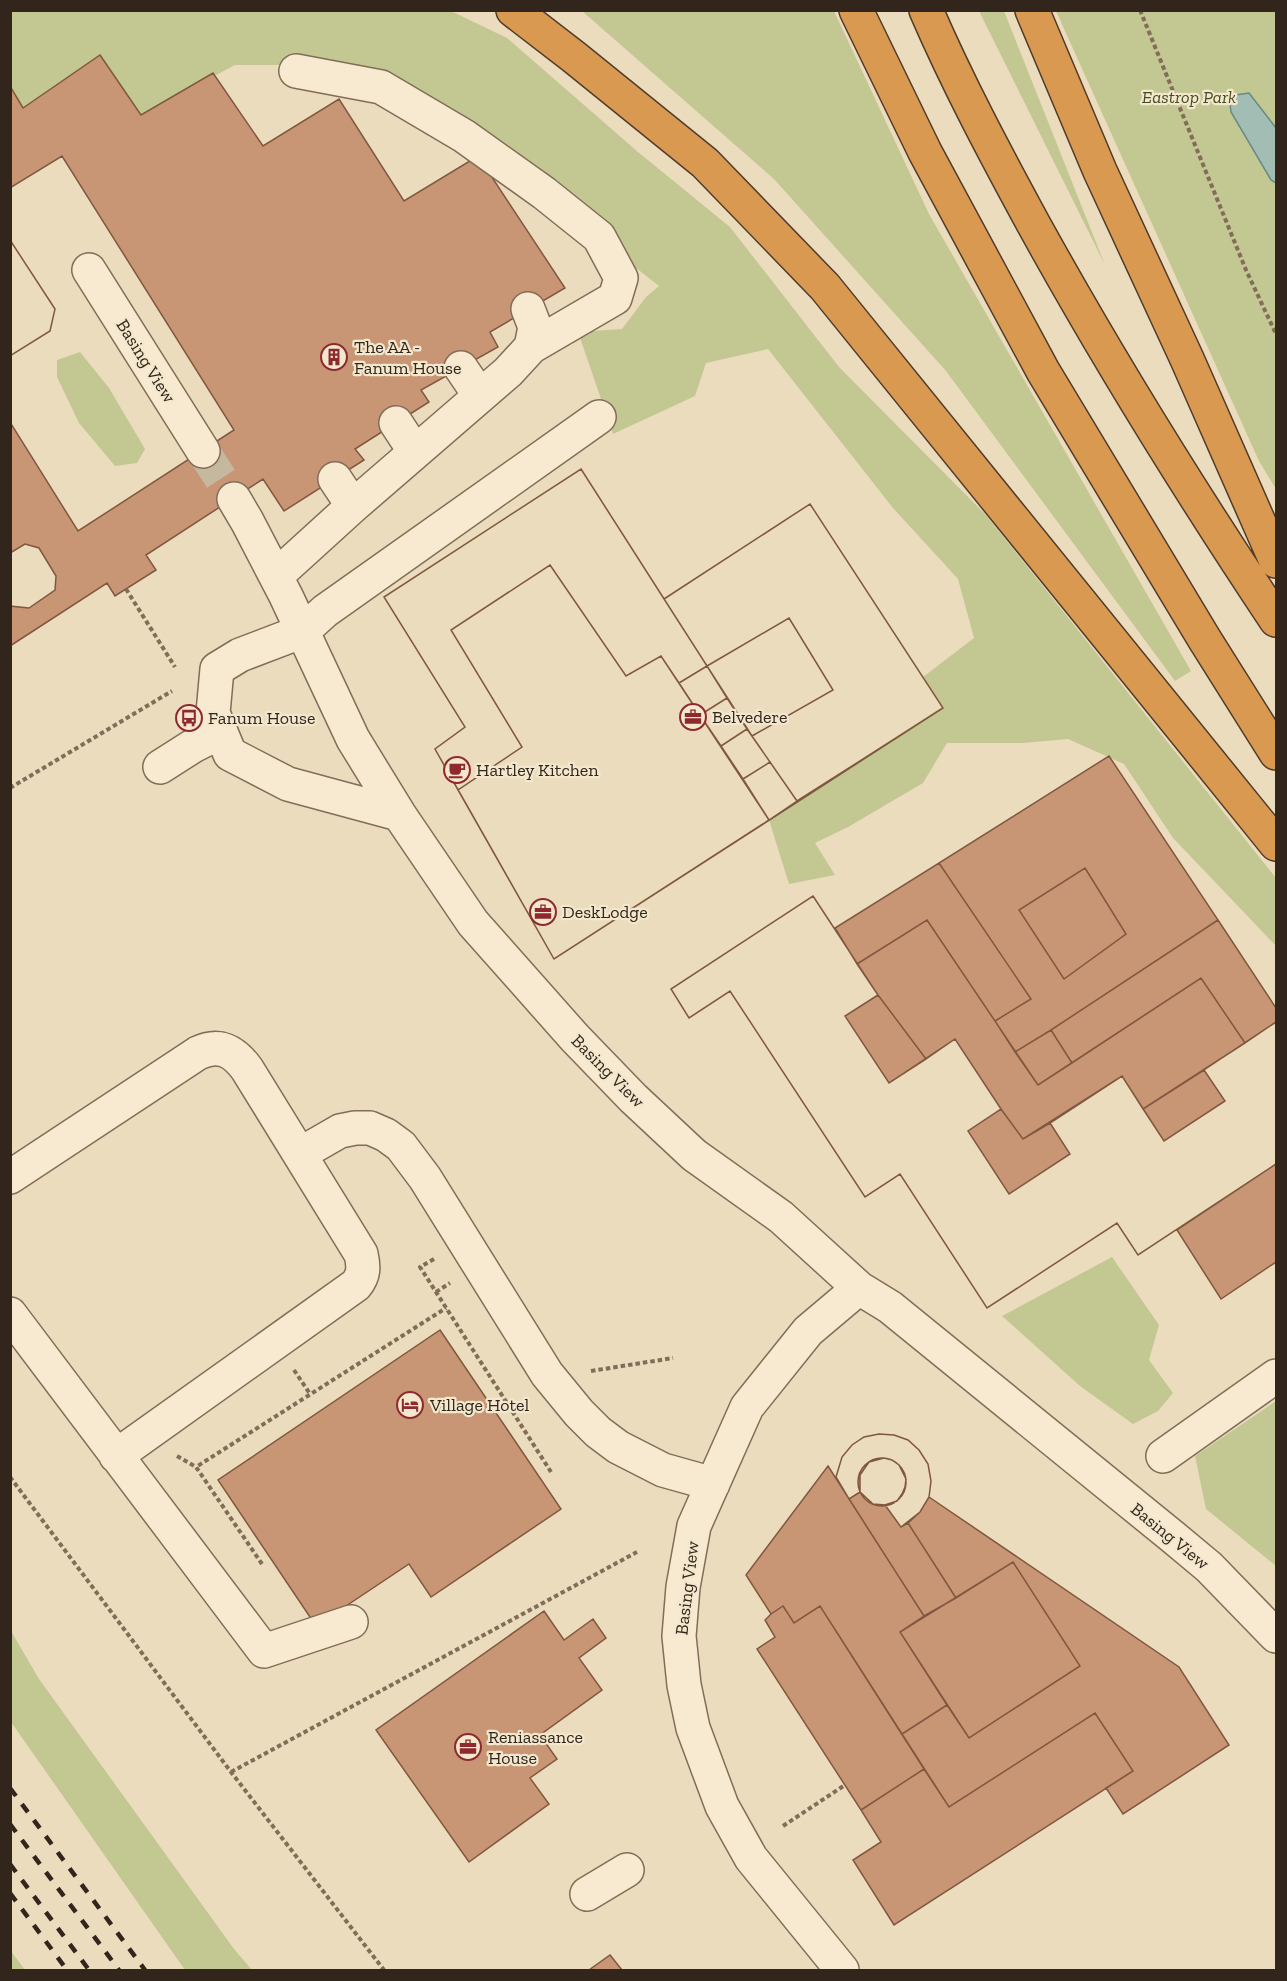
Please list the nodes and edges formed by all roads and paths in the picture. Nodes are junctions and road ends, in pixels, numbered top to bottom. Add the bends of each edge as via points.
1 (513, 10) edge
2 (856, 10) edge
3 (926, 10) edge
4 (1032, 10) edge
5 (1140, 10) edge
6 (296, 71) dead end
7 (88, 270) dead end
8 (528, 309) dead end
9 (1276, 334) edge
10 (531, 347) junction
11 (461, 368) dead end
12 (480, 396) junction
13 (599, 417) dead end
14 (396, 423) dead end
15 (203, 451) tunnel mouth
16 (415, 452) junction
17 (335, 479) dead end
18 (353, 506) junction
19 (241, 510) tunnel mouth
20 (1276, 561) edge
21 (276, 576) junction
22 (126, 589) dead end
23 (1276, 620) edge
24 (303, 631) junction
25 (175, 667) dead end
26 (172, 691) dead end
27 (221, 732) junction
28 (1276, 753) edge
29 (160, 767) dead end
30 (10, 788) edge
31 (399, 814) junction
32 (1276, 844) edge
33 (300, 1154) junction
34 (10, 1177) edge
35 (429, 1249) dead end
36 (449, 1283) dead end
37 (859, 1288) junction
38 (435, 1292) junction
39 (446, 1308) junction
40 (10, 1314) edge
41 (673, 1358) dead end
42 (580, 1373) dead end
43 (1276, 1376) edge
44 (116, 1456) junction
45 (1163, 1456) dead end
46 (551, 1472) dead end
47 (10, 1477) edge
48 (713, 1484) junction
49 (637, 1552) dead end
50 (262, 1564) dead end
51 (351, 1622) dead end
52 (1276, 1636) edge
53 (231, 1772) junction
54 (845, 1785) dead end
55 (783, 1826) dead end
56 (627, 1870) dead end
57 (587, 1894) dead end
58 (384, 1971) edge
59 (842, 1971) edge

1 - 32 highway via 705,163 825,287
2 - 28 highway via 925,152 1043,371
3 - 23 highway via 1001,164 1123,382
4 - 20 highway via 1100,171
5 - 9 path
6 - 10 street via 381,87 464,136 598,237 621,278 615,298
7 - 15 street, Basing View
8 - 10 street via 535,327
10 - 12 street
11 - 12 street
12 - 16 street
13 - 24 street
14 - 16 street
16 - 18 street
17 - 18 street
18 - 21 street
19 - 21 street, Basing View
21 - 24 street, Basing View
22 - 25 path
24 - 27 street via 240,655 218,669 213,713
24 - 31 street, Basing View via 353,739
26 - 30 path
27 - 29 street
27 - 31 street via 230,754 288,784
31 - 37 street, Basing View via 474,923 633,1098 694,1155 781,1217
33 - 34 street via 239,1059 216,1048 198,1053
33 - 44 street via 362,1254 361,1279
33 - 48 street via 340,1131 355,1128 370,1128 401,1146 547,1374 579,1413 618,1447 663,1470
35 - 38 path via 435,1258 420,1267
36 - 38 path
37 - 48 street, Basing View via 808,1331 747,1407
37 - 52 street, Basing View via 890,1308 1200,1560
38 - 39 path
39 - 46 path
39 - 50 path via 196,1467
40 - 44 street
41 - 42 path
43 - 45 street
44 - 51 street via 264,1651
47 - 53 path
48 - 59 street, Basing View via 694,1526 683,1587 679,1636 693,1728 722,1806 751,1858
49 - 53 path
53 - 58 path
54 - 55 path
56 - 57 street

